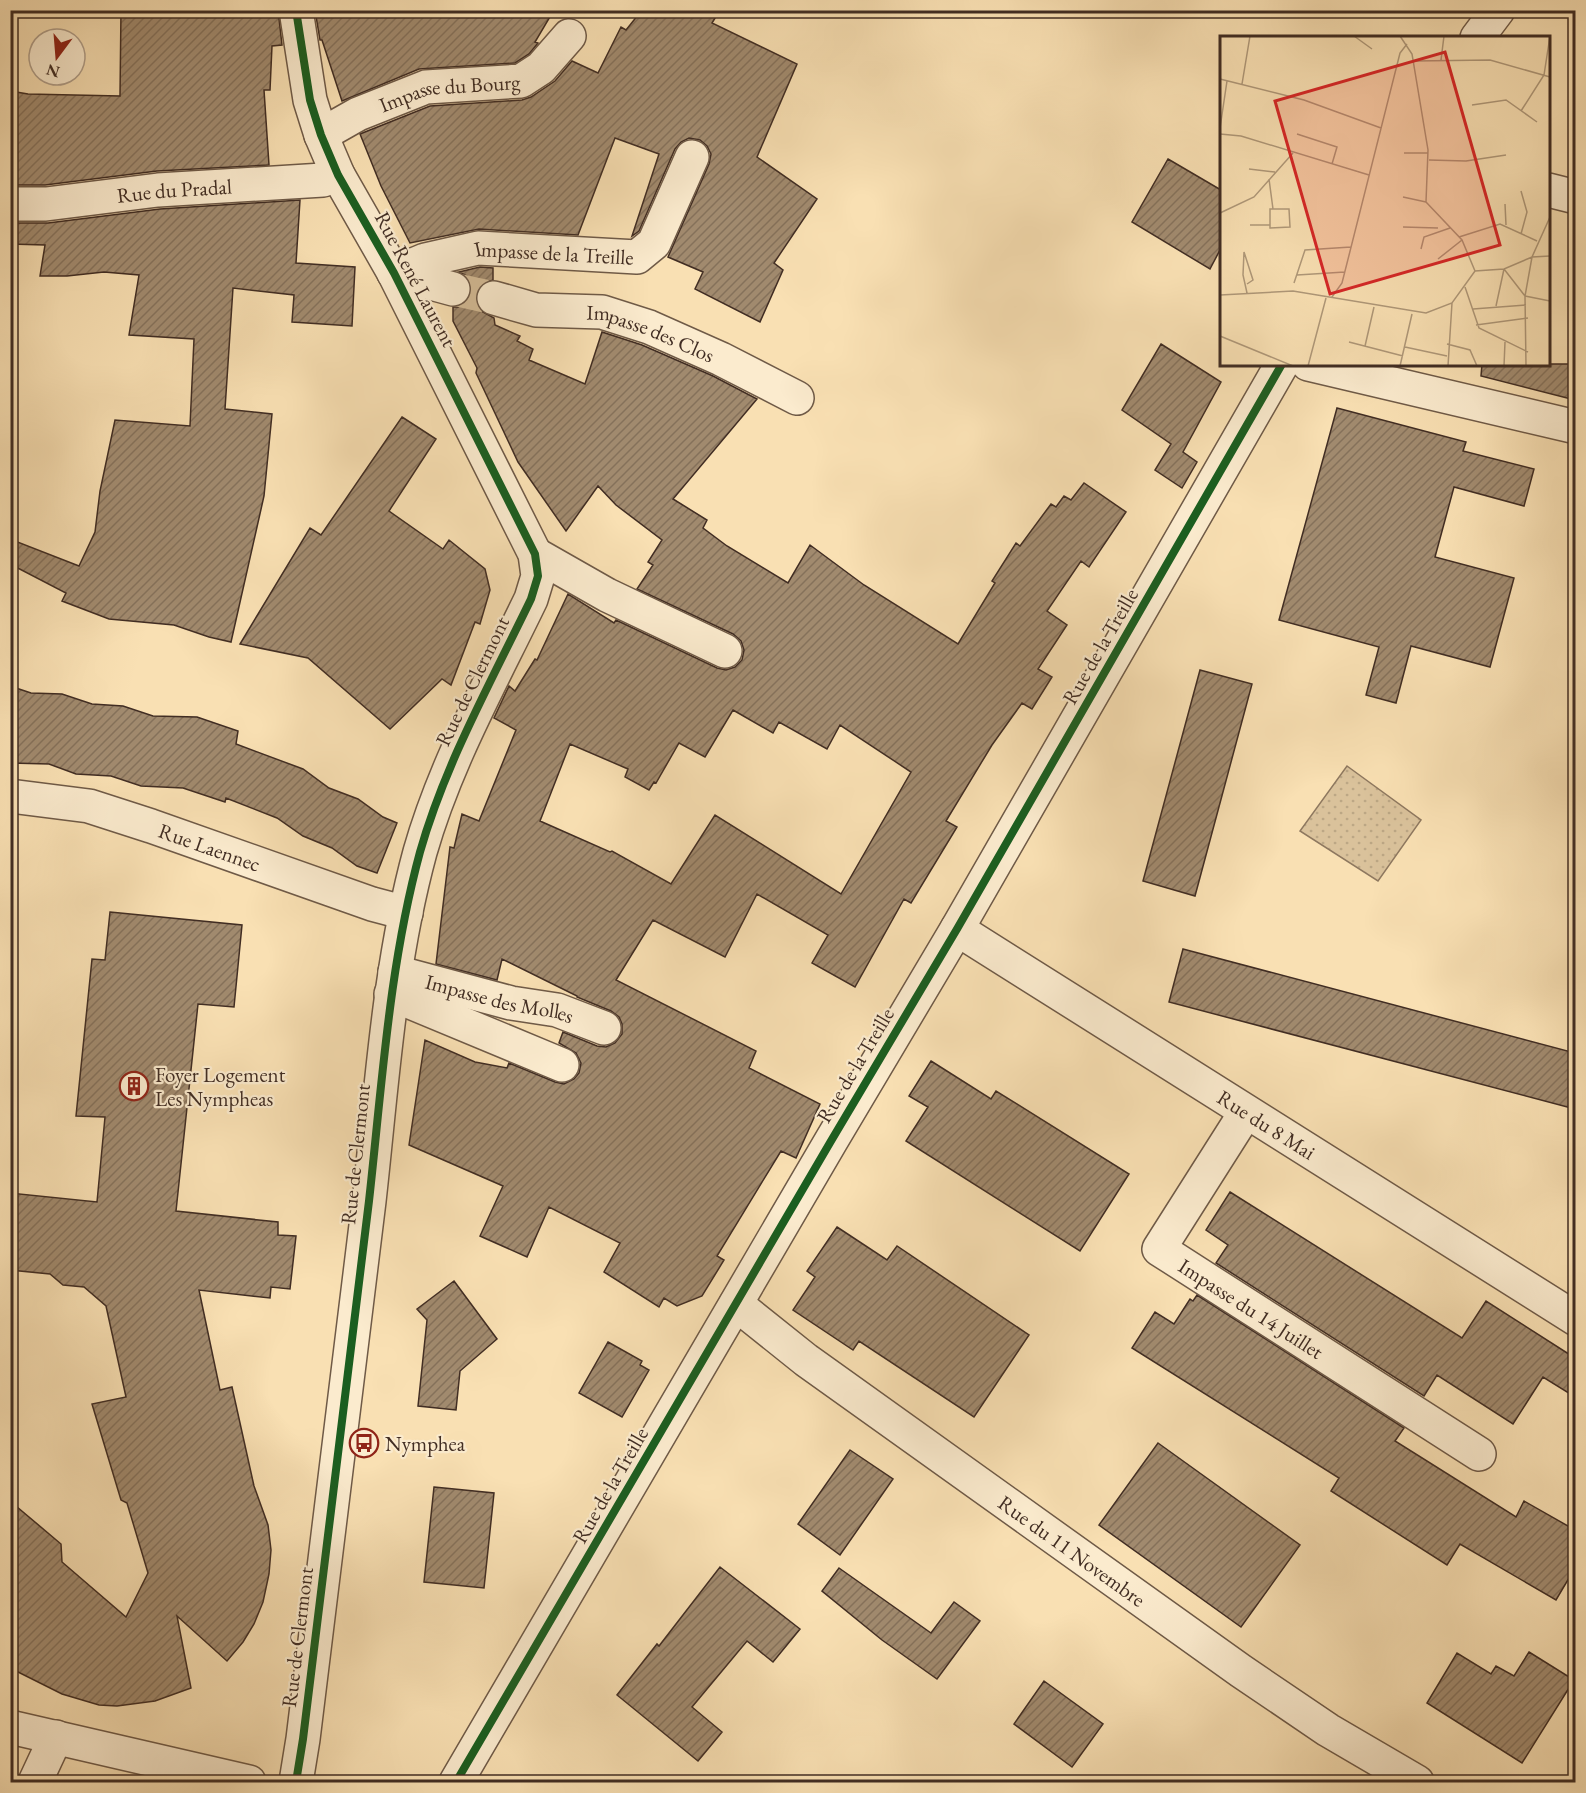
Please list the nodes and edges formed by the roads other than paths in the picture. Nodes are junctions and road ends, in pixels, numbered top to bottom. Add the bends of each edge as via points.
1 (296, 10) edge
2 (1498, 10) edge
3 (569, 36) dead end
4 (1478, 36) edge
5 (321, 135) junction
6 (692, 157) dead end
7 (338, 175) junction
8 (1550, 191) edge
9 (1575, 197) edge
10 (10, 204) edge
11 (394, 273) junction
12 (453, 289) tunnel mouth
13 (494, 298) tunnel mouth
14 (1281, 366) edge
15 (1316, 366) edge
16 (797, 398) dead end
17 (1575, 427) edge
18 (536, 554) junction
19 (725, 651) dead end
20 (10, 796) edge
21 (406, 913) junction
22 (957, 929) junction
23 (393, 983) junction
24 (604, 1028) dead end
25 (562, 1065) dead end
26 (1246, 1112) junction
27 (736, 1304) junction
28 (1568, 1305) edge
29 (1479, 1454) dead end
30 (10, 1727) edge
31 (56, 1737) junction
32 (35, 1782) edge
33 (249, 1782) edge
34 (296, 1782) edge
35 (456, 1782) edge
36 (1417, 1782) edge

1 - 5 street, Rue René Laurent via 310,100
2 - 4 street
3 - 5 street, Impasse du Bourg via 541,68 521,81 426,87 358,114
5 - 7 street, Rue René Laurent
6 - 11 street, Impasse de la Treille via 654,243 637,257 478,248 425,260
7 - 10 street, Rue du Pradal via 323,180
7 - 11 street, Rue René Laurent
8 - 9 street
11 - 12 street
11 - 18 street, Rue René Laurent
13 - 16 street, Impasse des Clos via 536,310 602,312 649,327
14 - 22 street, Rue de la Treille
15 - 17 street
18 - 19 street via 607,595
18 - 21 street, Rue de Clermont via 538,576 531,599 439,793
20 - 21 street, Rue Laennec via 89,806
21 - 23 street, Rue de Clermont
22 - 26 street, Rue du 8 Mai
22 - 27 street, Rue de la Treille
23 - 24 street, Impasse des Molles via 557,1010
23 - 25 street
23 - 34 street, Rue de Clermont
26 - 28 street, Rue du 8 Mai
26 - 29 street, Impasse du 14 Juillet via 1159,1249
27 - 35 street, Rue de la Treille
27 - 36 street, Rue du 11 Novembre via 806,1360 1241,1671 1328,1730
30 - 31 street
31 - 32 street
31 - 33 street

